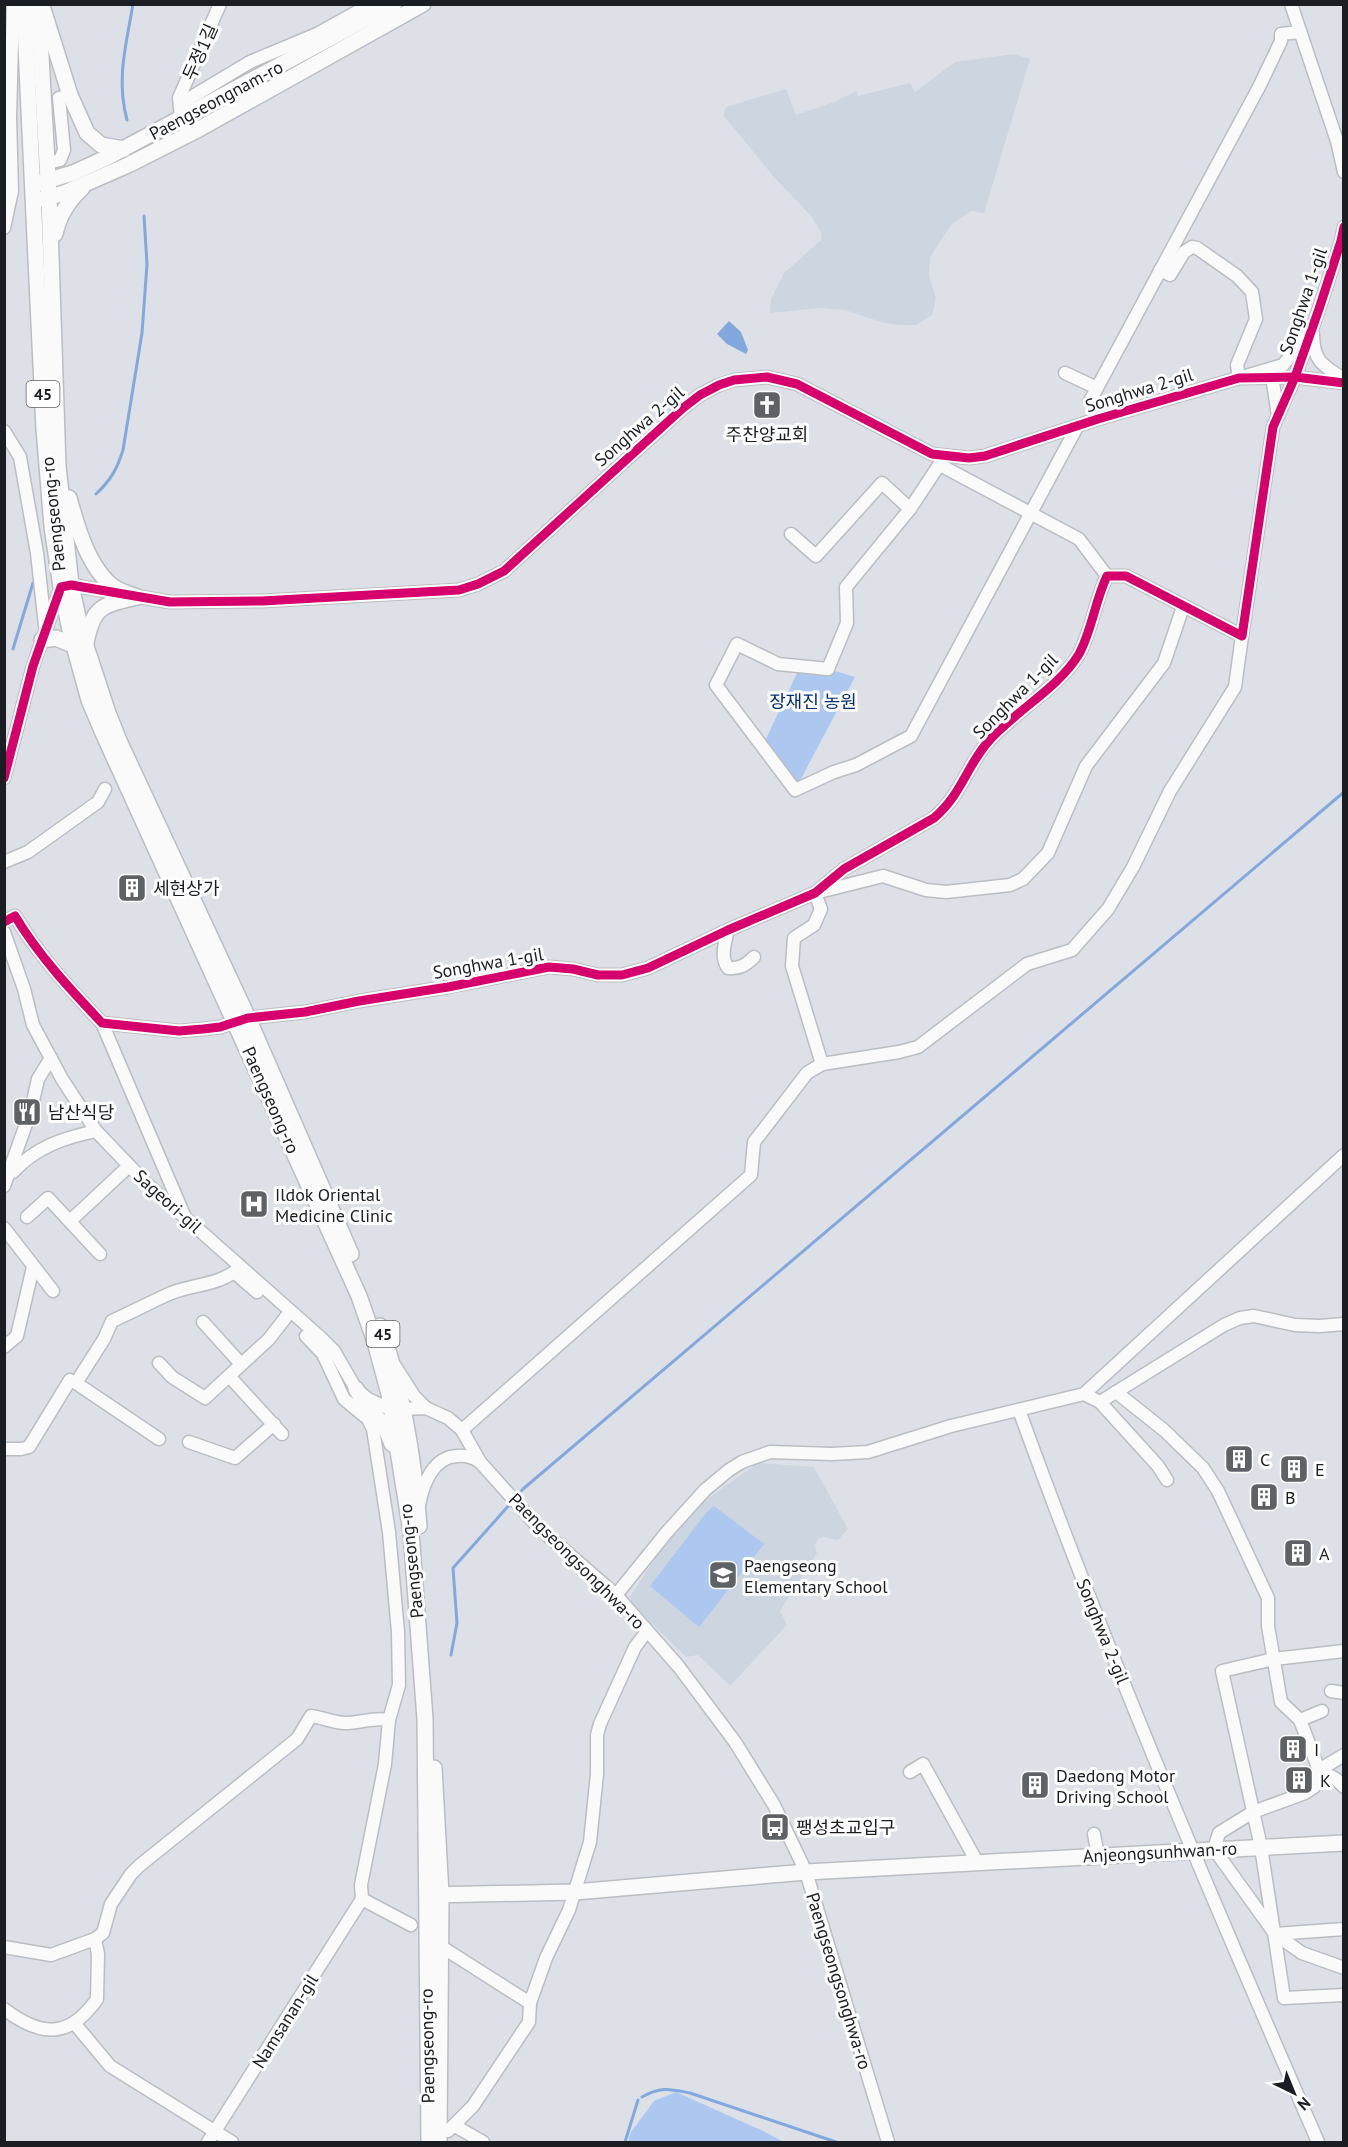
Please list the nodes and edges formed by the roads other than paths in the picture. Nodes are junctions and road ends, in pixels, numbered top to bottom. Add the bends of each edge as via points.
1 (13, 4) edge
2 (24, 4) edge
3 (40, 4) edge
4 (220, 4) edge
5 (371, 4) edge
6 (394, 4) edge
7 (423, 4) edge
8 (1291, 4) edge
9 (1300, 32) junction
10 (70, 95) junction
11 (181, 111) junction
12 (188, 134) junction
13 (124, 149) junction
14 (52, 162) dead end
15 (1344, 172) edge
16 (100, 177) junction
17 (41, 183) junction
18 (49, 198) junction
19 (33, 201) junction
20 (1344, 227) edge
21 (4, 228) edge
22 (51, 256) junction
23 (1160, 270) junction
24 (1314, 326) junction
25 (1065, 373) dead end
26 (1272, 376) junction
27 (1239, 378) junction
28 (1294, 378) junction
29 (1344, 381) edge
30 (1097, 388) junction
31 (1090, 401) dead end
32 (1278, 416) junction
33 (1077, 427) junction
34 (4, 432) edge
35 (58, 447) junction
36 (942, 461) junction
37 (910, 509) junction
38 (1032, 512) junction
39 (791, 534) dead end
40 (1107, 576) junction
41 (66, 586) junction
42 (137, 597) junction
43 (1183, 607) junction
44 (43, 634) junction
45 (1242, 636) junction
46 (80, 646) junction
47 (5, 771) edge
48 (105, 789) dead end
49 (4, 862) edge
50 (815, 893) junction
51 (4, 922) edge
52 (728, 930) junction
53 (4, 933) edge
54 (754, 957) dead end
55 (242, 1020) junction
56 (102, 1023) junction
57 (51, 1058) junction
58 (822, 1064) junction
59 (96, 1131) junction
60 (1344, 1155) edge
61 (129, 1166) junction
62 (6, 1180) edge
63 (27, 1217) dead end
64 (185, 1218) junction
65 (70, 1221) junction
66 (4, 1228) edge
67 (100, 1254) dead end
68 (33, 1267) junction
69 (238, 1270) junction
70 (53, 1291) dead end
71 (286, 1317) junction
72 (203, 1322) dead end
73 (1344, 1324) edge
74 (4, 1347) edge
75 (392, 1361) junction
76 (159, 1363) dead end
77 (241, 1364) junction
78 (229, 1376) junction
79 (76, 1383) junction
80 (356, 1389) junction
81 (1116, 1392) junction
82 (1084, 1394) junction
83 (1100, 1402) junction
84 (397, 1408) junction
85 (426, 1408) junction
86 (1019, 1410) junction
87 (462, 1430) junction
88 (159, 1439) dead end
89 (189, 1442) dead end
90 (4, 1449) edge
91 (398, 1457) junction
92 (480, 1462) junction
93 (1167, 1480) dead end
94 (418, 1512) junction
95 (389, 1532) junction
96 (411, 1532) junction
97 (616, 1595) junction
98 (647, 1631) junction
99 (1344, 1651) edge
100 (1274, 1659) junction
101 (1322, 1711) dead end
102 (389, 1720) junction
103 (1300, 1720) junction
104 (1344, 1755) edge
105 (1319, 1770) junction
106 (910, 1772) dead end
107 (1344, 1787) edge
108 (1253, 1812) junction
109 (1094, 1834) dead end
110 (1344, 1843) edge
111 (1261, 1847) junction
112 (1214, 1849) junction
113 (1192, 1851) junction
114 (1098, 1856) junction
115 (439, 1858) junction
116 (977, 1862) junction
117 (806, 1872) junction
118 (575, 1892) junction
119 (474, 1893) junction
120 (433, 1895) junction
121 (362, 1899) junction
122 (440, 1923) junction
123 (411, 1925) dead end
124 (1344, 1929) edge
125 (1275, 1934) junction
126 (95, 1939) junction
127 (4, 1947) edge
128 (445, 1949) dead end
129 (1344, 1968) edge
130 (1344, 1995) edge
131 (530, 2003) junction
132 (4, 2009) edge
133 (75, 2024) junction
134 (214, 2131) junction
135 (447, 2133) edge
136 (208, 2142) edge
137 (232, 2142) edge
138 (429, 2142) edge
139 (483, 2142) edge
140 (888, 2142) edge
141 (1318, 2142) edge

1 - 21 street via 9,117 18,162
2 - 17 main road, Paengseong-ro / 45
3 - 10 main road
3 - 17 main road, Paengseong-ro / 45
4 - 11 street, 두정1길 via 179,98
5 - 11 street via 318,34 250,62
6 - 11 main road, Paengseongnam-ro
7 - 12 main road
8 - 9 street
9 - 15 street
9 - 23 street via 1281,34 1259,87
10 - 13 main road via 91,138 106,147
10 - 14 street via 59,98 64,150 60,160
11 - 12 street
11 - 13 main road, Paengseongnam-ro
12 - 16 main road
13 - 17 main road, Paengseongnam-ro
16 - 18 main road
16 - 22 main road via 68,203 58,221
17 - 18 main road, Paengseong-ro / 45
17 - 19 main road, Paengseong-ro / 45
18 - 19 main road
18 - 22 main road, Paengseong-ro / 45
19 - 41 main road, Paengseong-ro / 45 via 47,470 52,526
20 - 24 street, Songhwa 1-gil
22 - 35 main road, Paengseong-ro / 45
23 - 27 street via 1170,275 1184,252 1197,248 1237,276 1252,292 1256,319 1237,365
23 - 30 street
24 - 27 street via 1283,364
24 - 28 street, Songhwa 1-gil
24 - 29 street via 1315,354 1323,367
25 - 30 street
26 - 27 street, Songhwa 2-gil
26 - 28 street, Songhwa 2-gil
26 - 32 street
27 - 33 street, Songhwa 2-gil
28 - 29 street, Songhwa 2-gil
28 - 32 street, Songhwa 1-gil
30 - 31 street
32 - 45 street, Songhwa 1-gil
33 - 36 street, Songhwa 2-gil via 985,456
33 - 38 street
34 - 44 street via 20,457 37,553
35 - 41 main road, Paengseong-ro / 45
35 - 42 main road via 72,509 89,554 112,585
36 - 37 street
36 - 38 street
36 - 42 street, Songhwa 2-gil via 797,384 767,377 734,380 700,395 683,408 504,571 478,584 459,590 262,601 170,602
37 - 38 street via 846,587 848,623 828,669 778,664 736,644 716,685 795,790 856,765 911,736
37 - 39 street via 882,483 816,556
38 - 40 street via 1079,539
40 - 43 street via 1126,576
40 - 50 street, Songhwa 1-gil via 1078,654 987,743 946,808 844,869
41 - 42 street, Songhwa 2-gil
41 - 44 street
41 - 46 main road, Paengseong-ro / 45
42 - 46 main road via 96,612
43 - 45 street
43 - 50 street via 1164,663 1086,766 1048,853 1023,879 1010,885 946,892 883,876
44 - 46 main road
44 - 47 street
45 - 58 street, Songhwa 1-gil via 1235,687 1170,791 1108,909 1072,950 1027,964 918,1047
46 - 55 main road, Paengseong-ro / 45
48 - 49 street via 98,802 28,852
50 - 52 street, Songhwa 1-gil
50 - 58 street via 821,909 814,925 794,938 792,966
51 - 56 street via 15,916 56,974
52 - 54 street via 724,948 728,968 744,966
52 - 55 street, Songhwa 1-gil via 648,968 622,975 549,967
53 - 57 street, Sageori-gil via 33,1025
55 - 56 street, Songhwa 1-gil via 220,1027 179,1031
55 - 75 main road, Paengseong-ro / 45 via 352,1255
55 - 84 main road, Paengseong-ro / 45 via 359,1296
56 - 64 street
57 - 59 street, Sageori-gil
57 - 62 street via 38,1079
58 - 87 street via 807,1073 754,1142 751,1175
59 - 61 street, Sageori-gil
59 - 62 street via 56,1141 25,1159
60 - 82 street
61 - 64 street, Sageori-gil
61 - 65 street
63 - 65 street via 48,1198
64 - 69 street, Sageori-gil
65 - 67 street
66 - 68 street
68 - 70 street
68 - 74 street via 17,1336
69 - 71 street
69 - 79 street via 222,1279 173,1292 112,1321
69 - 80 street, Sageori-gil via 334,1351
71 - 77 street
71 - 95 street via 324,1354 344,1399 371,1424
72 - 77 street
73 - 81 street via 1295,1325 1254,1316 1240,1318
75 - 84 main road, Paengseong-ro / 45
75 - 85 street
76 - 78 street via 172,1377 205,1398
77 - 78 street
78 - 89 street via 278,1429 235,1458
79 - 88 street
79 - 90 street via 70,1380 29,1447
80 - 84 street, Sageori-gil via 368,1400
80 - 91 main road via 385,1427
81 - 83 street
81 - 100 street via 1165,1431 1203,1468 1218,1491 1268,1598
82 - 83 street
82 - 86 street
83 - 93 street
84 - 85 street
84 - 91 main road, Paengseong-ro / 45
84 - 94 main road, Paengseong-ro / 45
85 - 87 street, Paengseongsonghwa-ro
86 - 97 street via 868,1452 770,1452 742,1462 705,1490
86 - 113 street, Songhwa 2-gil via 1060,1524
87 - 92 street, Paengseongsonghwa-ro
91 - 96 main road, Paengseong-ro / 45
92 - 94 street via 460,1455 442,1460 427,1478
92 - 97 street, Paengseongsonghwa-ro via 540,1528
94 - 115 main road, Paengseong-ro / 45
95 - 96 street
95 - 102 street via 399,1686
96 - 120 main road, Paengseong-ro / 45
97 - 98 street, Paengseongsonghwa-ro
98 - 117 street, Paengseongsonghwa-ro via 735,1742 774,1805
98 - 118 street via 635,1647 597,1735 590,1842
99 - 100 street
100 - 103 street via 1281,1701
100 - 108 street via 1222,1671
101 - 103 street
102 - 121 street via 385,1764 361,1885
102 - 126 street via 345,1723 310,1716 297,1739 131,1874 111,1904 103,1933
103 - 105 street
104 - 105 street
105 - 107 street
105 - 108 street via 1319,1779 1305,1793
106 - 116 street via 923,1764
108 - 111 street
108 - 112 street via 1219,1833
109 - 114 street
110 - 111 main road, Anjeongsunhwan-ro
111 - 112 main road, Anjeongsunhwan-ro
111 - 125 street
112 - 113 main road, Anjeongsunhwan-ro
112 - 125 street
113 - 114 main road, Anjeongsunhwan-ro
113 - 141 street, Songhwa 2-gil
114 - 116 main road, Anjeongsunhwan-ro
115 - 119 main road via 451,1879
115 - 120 main road, Paengseong-ro / 45
116 - 117 main road, Anjeongsunhwan-ro
117 - 118 main road, Anjeongsunhwan-ro
117 - 140 street, Paengseongsonghwa-ro
118 - 119 main road, Anjeongsunhwan-ro
118 - 131 street
119 - 120 main road, Anjeongsunhwan-ro
119 - 122 main road via 450,1908
120 - 122 main road, Paengseong-ro / 45
120 - 138 main road, Paengseong-ro / 45
121 - 123 street
121 - 134 street, Namsanan-gil
122 - 135 main road, Paengseong-ro / 45
124 - 125 street
125 - 129 street via 1302,1953
125 - 130 street via 1284,1998
126 - 127 street via 51,1955
126 - 133 street via 97,1999
128 - 131 street
131 - 135 street via 529,2022 473,2106
132 - 133 street via 40,2028
133 - 134 street via 110,2066
134 - 136 street, Namsanan-gil
134 - 137 street
135 - 139 street

